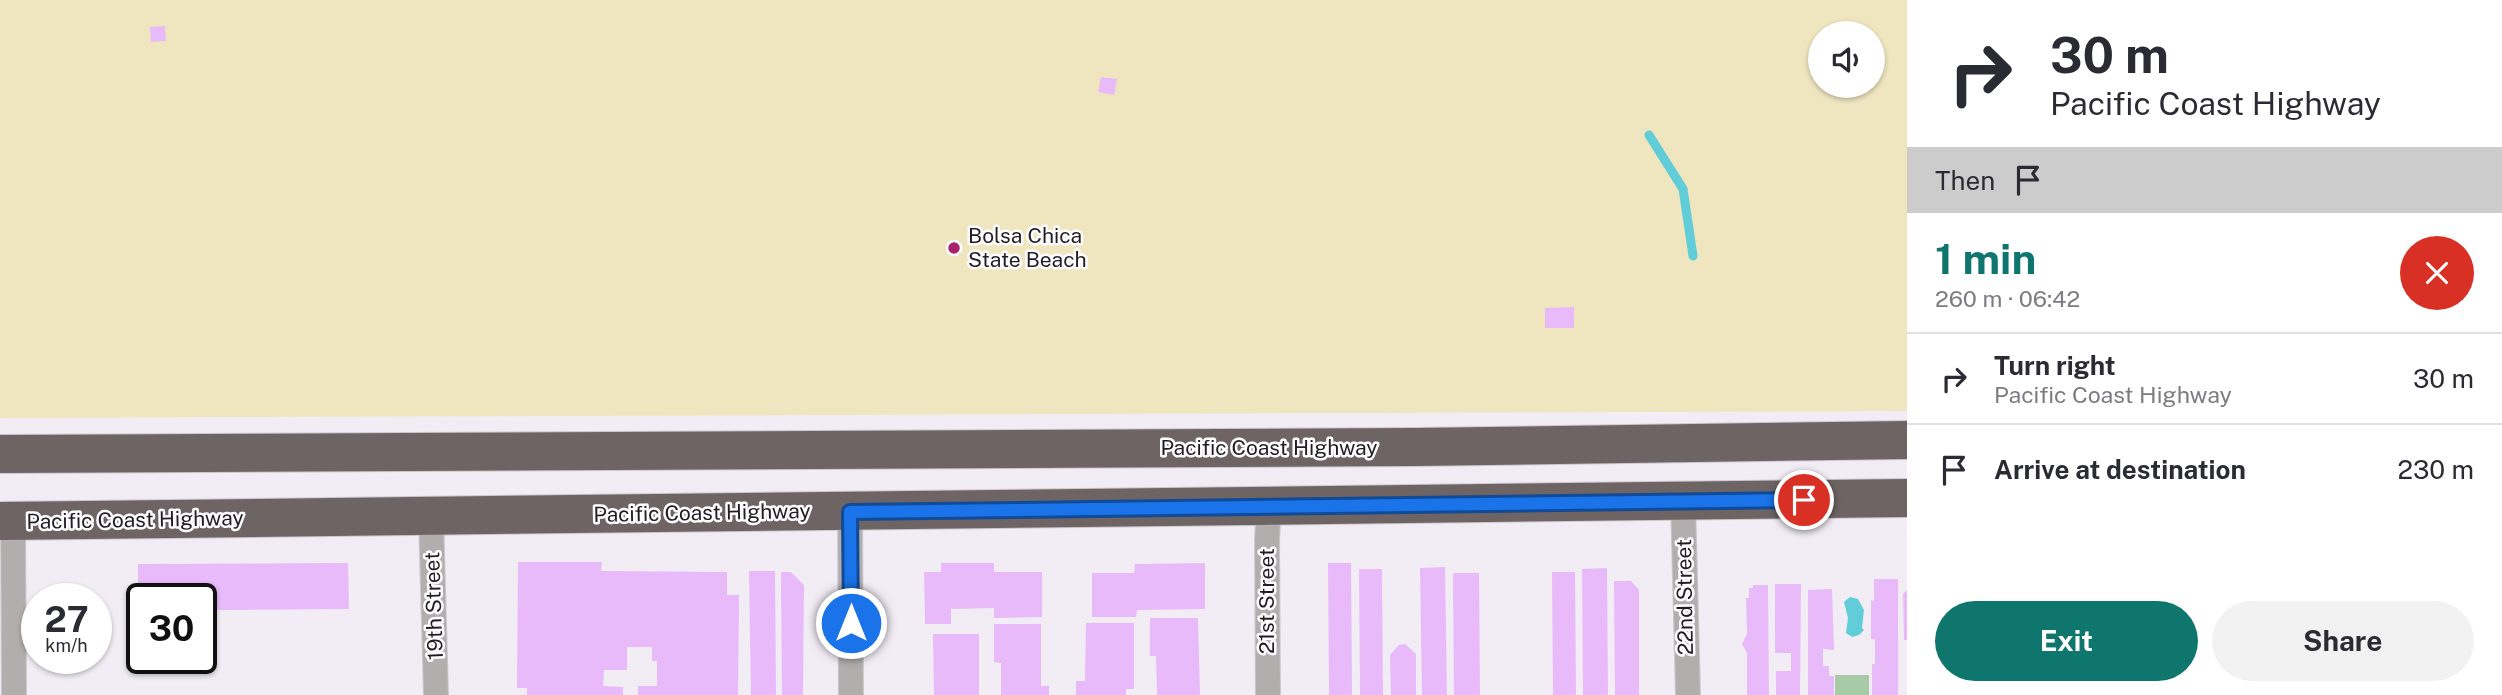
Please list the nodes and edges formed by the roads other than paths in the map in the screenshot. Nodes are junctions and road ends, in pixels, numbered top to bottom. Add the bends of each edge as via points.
1 (1907, 440) edge
2 (0, 454) edge
3 (1907, 498) edge
4 (1683, 500) junction
5 (1269, 507) junction
6 (850, 512) junction
7 (431, 516) junction
8 (7, 521) edge
9 (14, 695) edge
10 (436, 695) edge
11 (851, 695) edge
12 (1268, 695) edge
13 (1688, 695) edge

1 - 2 highway, Pacific Coast Highway
3 - 4 highway, Pacific Coast Highway
4 - 5 highway, Pacific Coast Highway
4 - 13 street, 22nd Street
5 - 6 highway, Pacific Coast Highway
5 - 12 street, 21st Street
6 - 7 highway, Pacific Coast Highway
6 - 11 street
7 - 8 highway, Pacific Coast Highway
7 - 10 street, 19th Street
8 - 9 street

